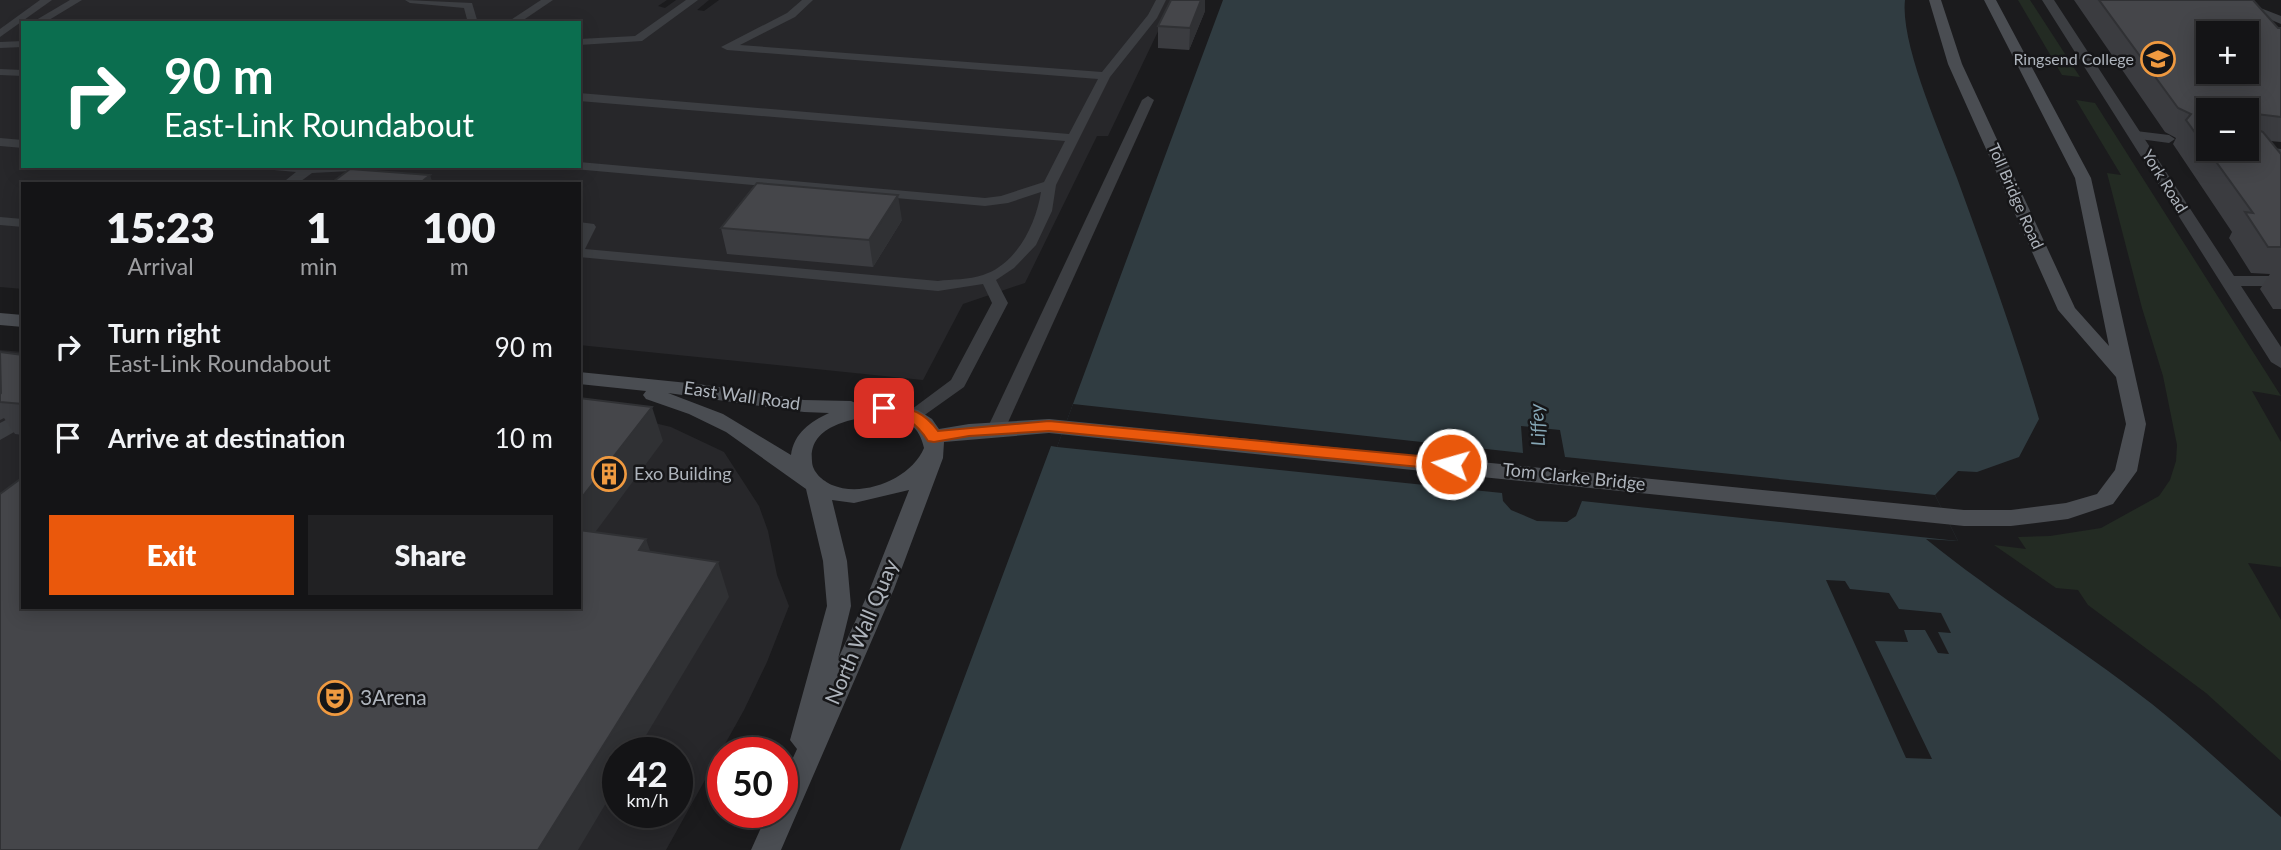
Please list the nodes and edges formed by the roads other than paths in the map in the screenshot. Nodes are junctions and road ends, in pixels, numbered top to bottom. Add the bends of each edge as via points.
1 (47, 0) edge
2 (77, 0) edge
3 (410, 0) edge
4 (548, 0) edge
5 (693, 0) edge
6 (808, 0) edge
7 (1161, 0) edge
8 (1935, 0) edge
9 (1990, 0) edge
10 (2048, 0) edge
11 (2229, 0) edge
12 (2281, 20) edge
13 (40, 21) edge
14 (472, 21) edge
15 (514, 21) edge
16 (21, 32) edge
17 (0, 33) edge
18 (581, 42) edge
19 (0, 43) edge
20 (21, 44) edge
21 (0, 72) edge
22 (21, 73) edge
23 (1105, 76) junction
24 (581, 97) edge
25 (1148, 100) dead end
26 (2136, 135) junction
27 (1074, 138) junction
28 (2169, 139) dead end
29 (0, 142) edge
30 (21, 144) edge
31 (2259, 150) edge
32 (2281, 152) edge
33 (581, 166) edge
34 (297, 168) edge
35 (336, 168) edge
36 (309, 169) junction
37 (291, 182) edge
38 (1049, 185) junction
39 (0, 221) edge
40 (21, 223) edge
41 (581, 226) edge
42 (581, 243) edge
43 (581, 253) edge
44 (988, 279) junction
45 (2235, 281) junction
46 (2281, 281) edge
47 (0, 319) edge
48 (21, 321) edge
49 (2281, 362) edge
50 (2125, 376) junction
51 (589, 379) edge
52 (884, 408) junction
53 (913, 415) junction
54 (21, 418) edge
55 (996, 429) junction
56 (0, 433) edge
57 (933, 448) junction
58 (811, 482) junction
59 (1964, 518) joint
60 (798, 764) edge
61 (798, 780) edge
62 (776, 828) edge
63 (765, 850) edge

1 - 17 lane
2 - 13 lane
3 - 14 lane via 468,5
4 - 15 lane
5 - 18 lane via 638,39
6 - 23 lane via 791,15 727,47
7 - 23 lane
8 - 50 main road, Toll Bridge Road via 1955,64 2067,310
9 - 50 main road, Toll Bridge Road via 2083,178
10 - 26 street, York Road
11 - 12 street
16 - 19 lane
19 - 20 lane
21 - 22 lane
23 - 27 lane
24 - 27 lane
25 - 55 lane
26 - 28 lane
26 - 45 street, York Road
27 - 38 lane
29 - 30 lane
31 - 32 lane
33 - 38 lane via 985,202
34 - 36 lane
35 - 36 lane
36 - 37 lane
38 - 44 lane via 1045,211 1029,245
39 - 40 lane
41 - 42 lane via 589,227
43 - 44 lane via 938,286
44 - 53 lane via 1000,303 968,366 958,383
45 - 46 street
45 - 49 street, York Road
47 - 48 main road
50 - 59 main road, Toll Bridge Road via 2136,424 2126,471 2105,499 2068,511
51 - 52 main road, East Wall Road via 804,405
51 - 58 main road, East Wall Road via 715,416 745,431
52 - 53 main road
52 - 58 main road via 842,414 809,435 798,457
53 - 57 main road via 923,421
54 - 56 street
55 - 57 main road, Tom Clarke Bridge
55 - 59 main road, Tom Clarke Bridge via 1049,426
57 - 58 main road via 913,478 883,492 847,495
57 - 61 main road, North Wall Quay via 882,589
58 - 60 main road, North Wall Quay via 835,561 839,606
62 - 63 main road, North Wall Quay

